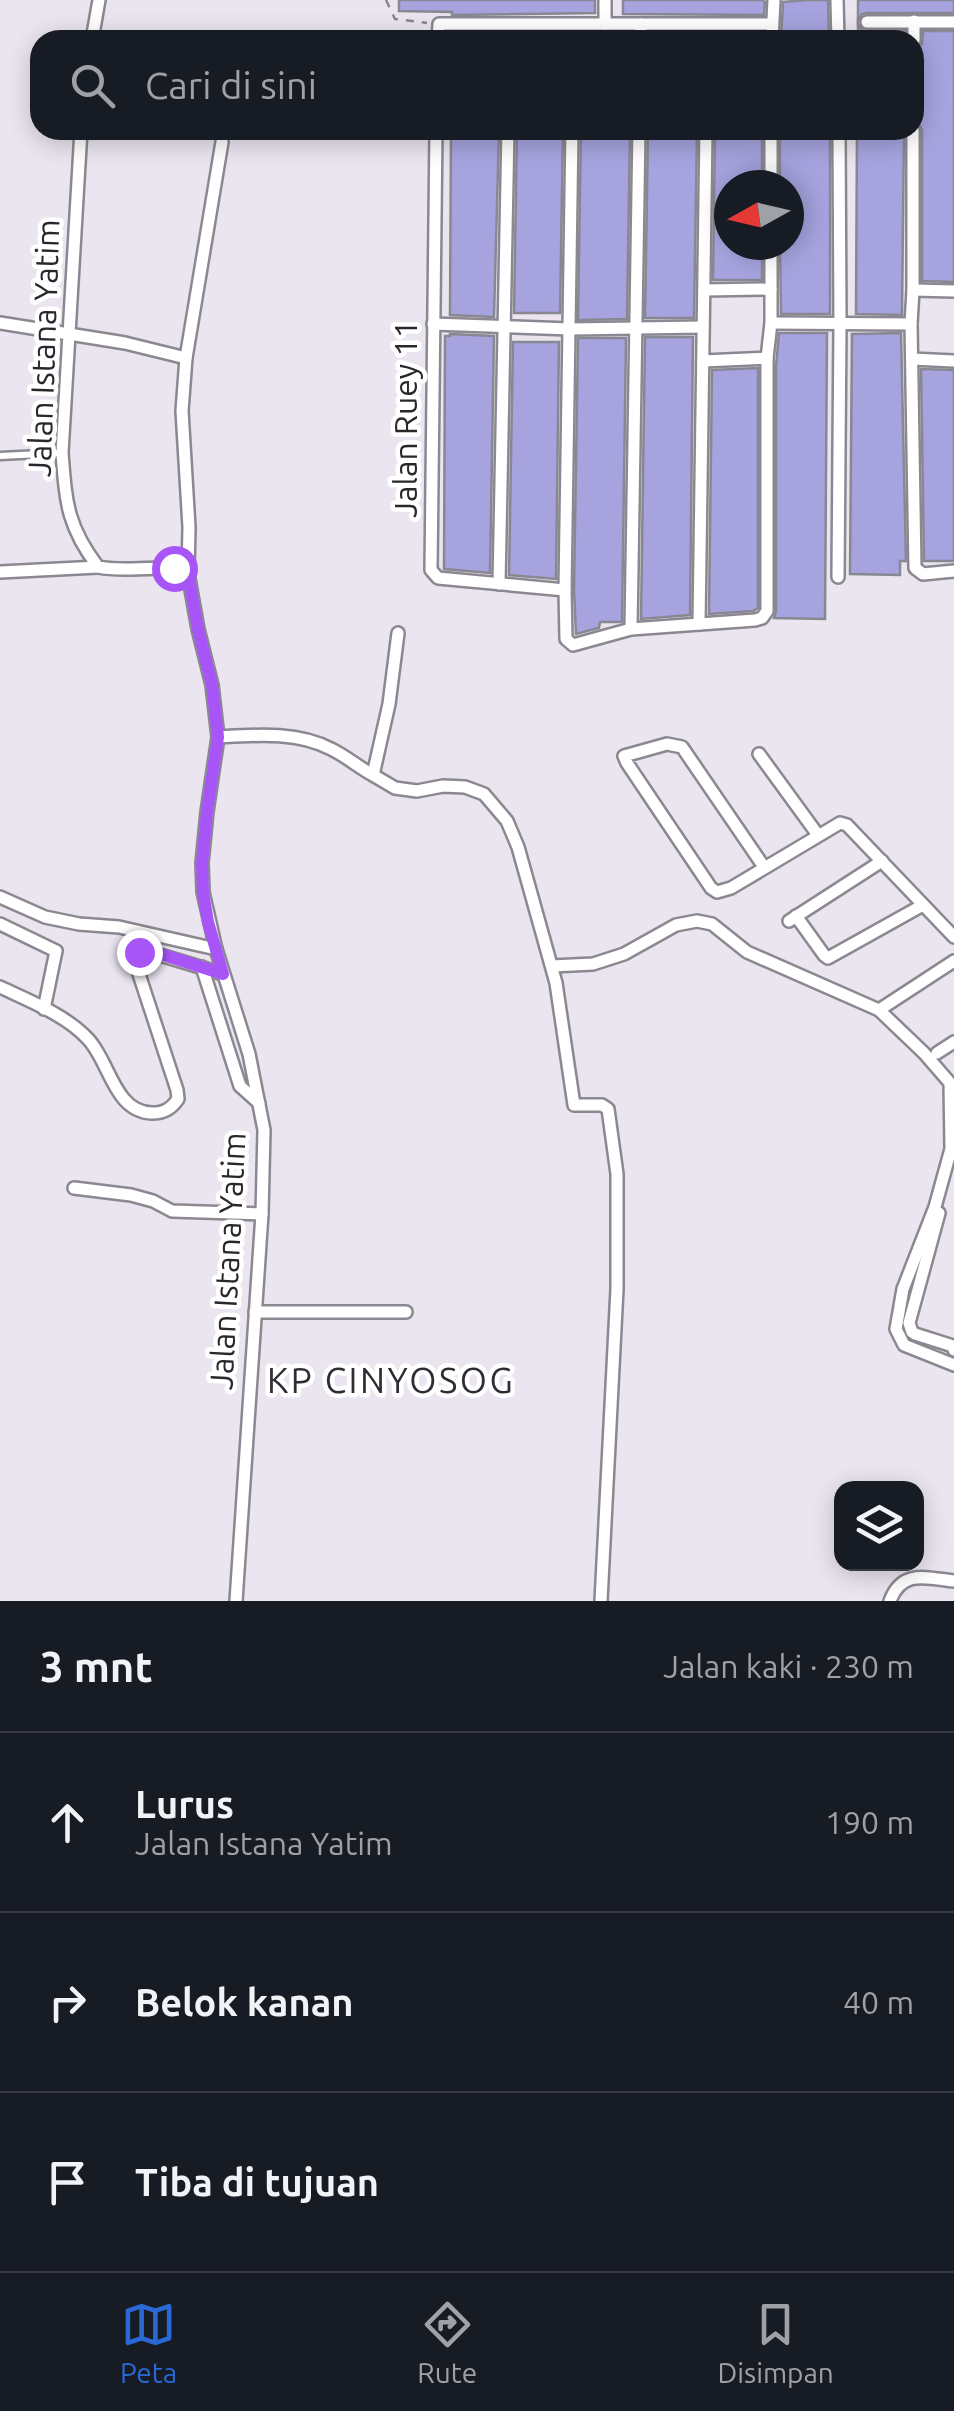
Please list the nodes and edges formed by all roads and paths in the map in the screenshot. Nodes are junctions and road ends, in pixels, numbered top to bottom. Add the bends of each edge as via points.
1 (99, 0) edge
2 (386, 0) edge
3 (605, 0) edge
4 (774, 0) edge
5 (837, 0) edge
6 (914, 21) junction
7 (867, 22) dead end
8 (954, 22) edge
9 (439, 24) junction
10 (510, 24) junction
11 (605, 24) junction
12 (641, 24) junction
13 (706, 24) junction
14 (772, 24) junction
15 (574, 25) junction
16 (94, 30) edge
17 (439, 30) edge
18 (510, 30) edge
19 (574, 30) edge
20 (641, 30) edge
21 (706, 30) edge
22 (772, 30) edge
23 (838, 30) edge
24 (914, 30) edge
25 (80, 140) edge
26 (436, 140) edge
27 (508, 140) edge
28 (572, 140) edge
29 (639, 140) edge
30 (706, 140) edge
31 (771, 140) edge
32 (838, 140) edge
33 (913, 140) edge
34 (222, 142) dead end
35 (771, 170) edge
36 (771, 260) edge
37 (704, 290) junction
38 (771, 290) junction
39 (913, 290) junction
40 (954, 291) edge
41 (0, 323) edge
42 (433, 324) junction
43 (771, 324) junction
44 (840, 324) junction
45 (911, 324) junction
46 (505, 326) junction
47 (702, 327) junction
48 (570, 329) junction
49 (636, 329) junction
50 (68, 334) junction
51 (186, 358) junction
52 (767, 358) junction
53 (912, 359) junction
54 (703, 361) junction
55 (954, 361) edge
56 (62, 453) junction
57 (0, 456) edge
58 (98, 567) junction
59 (954, 571) edge
60 (0, 572) edge
61 (188, 573) junction
62 (838, 577) dead end
63 (498, 584) junction
64 (565, 590) junction
65 (699, 624) junction
66 (631, 628) junction
67 (398, 634) dead end
68 (218, 737) junction
69 (759, 754) dead end
70 (372, 775) junction
71 (818, 835) junction
72 (882, 861) junction
73 (764, 867) junction
74 (0, 897) edge
75 (923, 905) junction
76 (0, 924) edge
77 (954, 937) edge
78 (216, 949) junction
79 (954, 960) edge
80 (552, 966) junction
81 (202, 967) junction
82 (223, 974) junction
83 (0, 988) edge
84 (882, 1008) junction
85 (44, 1010) junction
86 (954, 1042) edge
87 (937, 1053) dead end
88 (258, 1102) junction
89 (954, 1161) edge
90 (74, 1188) dead end
91 (262, 1214) junction
92 (255, 1312) junction
93 (406, 1312) dead end
94 (954, 1346) edge
95 (954, 1365) edge
96 (954, 1581) edge
97 (236, 1601) edge
98 (601, 1601) edge
99 (890, 1601) edge

1 - 16 street
2 - 9 path via 396,19
3 - 11 street
4 - 14 street
5 - 23 street
6 - 7 street
6 - 8 street
6 - 24 street
9 - 10 street
9 - 17 street
10 - 15 street
10 - 18 street
11 - 12 street
11 - 15 street
12 - 13 street
12 - 20 street
13 - 14 street
13 - 21 street
14 - 22 street
15 - 19 street
25 - 50 street, Jalan Istana Yatim
26 - 42 street, Jalan Ruey 11
27 - 46 street
28 - 48 street
29 - 49 street
30 - 37 street
31 - 35 street
32 - 44 street
33 - 39 street
34 - 51 street, Jalan Istana Yatim
36 - 38 street
37 - 38 street
37 - 47 street
38 - 43 street
39 - 40 street
39 - 45 street
41 - 50 street
42 - 46 street
42 - 63 street, Jalan Ruey 11 via 431,570 438,578
43 - 44 street
43 - 52 street
44 - 45 street
44 - 62 street
45 - 53 street
46 - 48 street
46 - 63 street
47 - 49 street
47 - 54 street
48 - 49 street
48 - 64 street
49 - 66 street
50 - 51 street
50 - 56 street, Jalan Istana Yatim
51 - 61 street, Jalan Istana Yatim
52 - 54 street
52 - 65 street via 768,611 755,620
53 - 55 street
53 - 59 street via 915,568 922,574
54 - 65 street
56 - 57 lane
56 - 58 street, Jalan Istana Yatim via 69,516
58 - 60 street
58 - 61 street
61 - 68 street, Jalan Istana Yatim
63 - 64 street, Jalan Ruey 11
64 - 66 street via 566,638 573,646
65 - 66 street
67 - 70 street
68 - 70 street via 319,743
68 - 78 street, Jalan Istana Yatim via 202,864
69 - 71 street
70 - 80 street via 395,788 465,787 484,794 518,847
71 - 72 street via 847,825
71 - 73 street
72 - 75 street
72 - 75 street via 792,918 828,958
73 - 73 street via 724,891 711,888 624,756 667,744 682,747
74 - 78 street via 45,917
75 - 77 street
76 - 85 street via 56,950
78 - 82 street, Jalan Istana Yatim
79 - 84 street
80 - 84 street via 594,964 697,921 712,924 747,952
80 - 98 street via 574,1106 607,1107 617,1174
81 - 82 street
81 - 85 street via 148,950 136,957 177,1090 172,1108 158,1113 138,1112 124,1100 90,1040
81 - 88 street via 240,1086
82 - 88 street, Jalan Istana Yatim
83 - 85 street
84 - 95 street via 950,1083 950,1149 896,1329 904,1345
86 - 87 street
88 - 91 street, Jalan Istana Yatim
89 - 94 street via 910,1323 915,1334
90 - 91 street via 131,1194 172,1211
91 - 92 street, Jalan Istana Yatim
92 - 93 street
92 - 97 street, Jalan Istana Yatim
96 - 99 street via 902,1581

